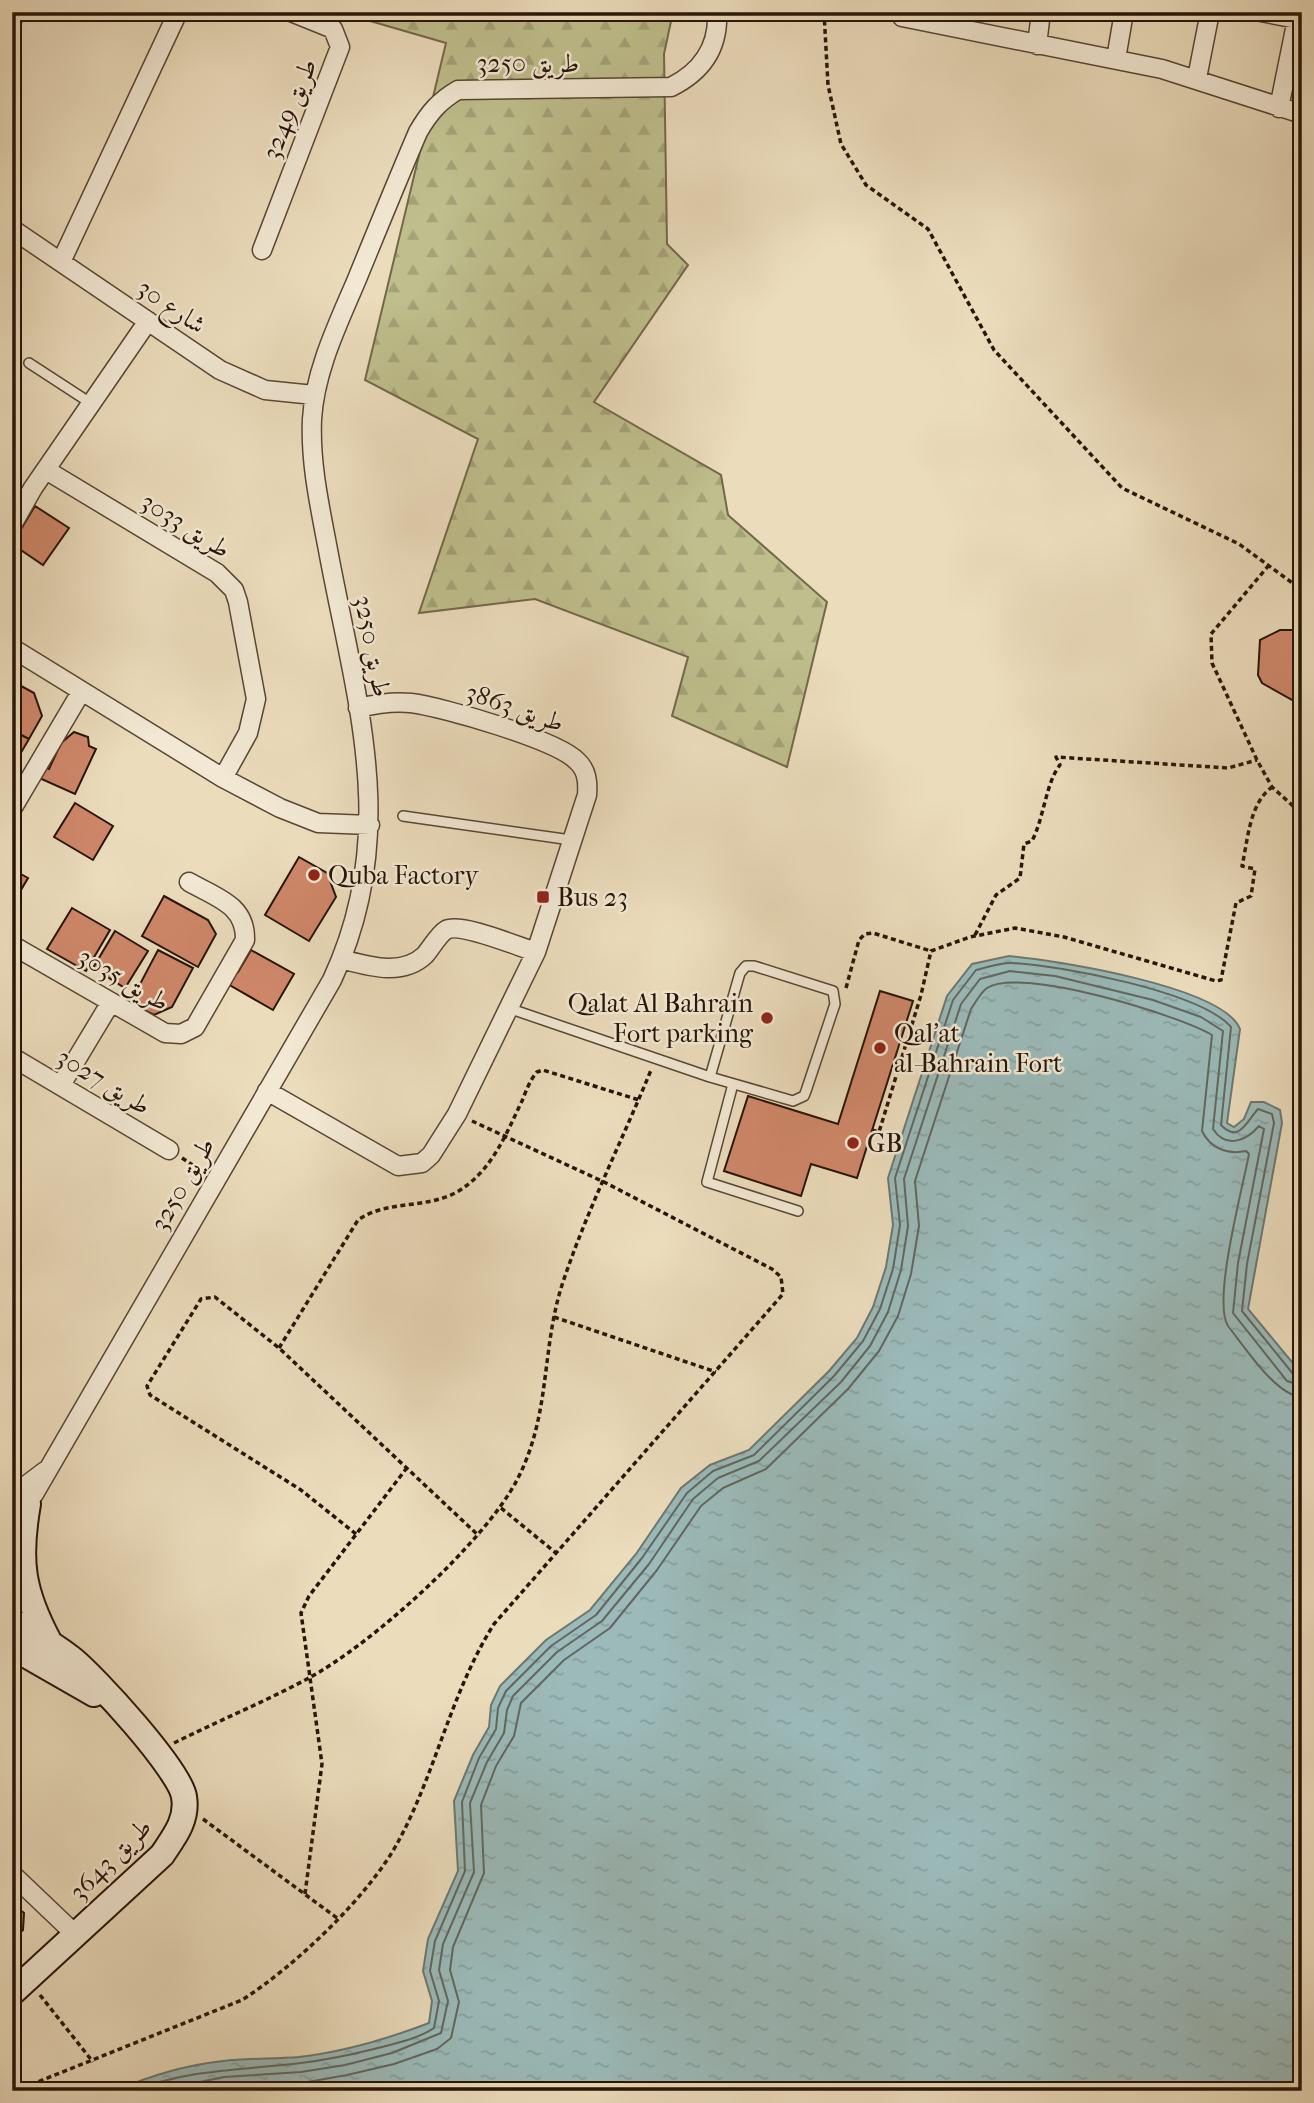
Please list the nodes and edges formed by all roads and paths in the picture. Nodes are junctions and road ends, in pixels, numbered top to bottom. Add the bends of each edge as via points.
1 (16, 12) edge
2 (178, 12) edge
3 (291, 12) edge
4 (824, 12) edge
5 (1041, 12) edge
6 (1124, 12) edge
7 (1210, 12) edge
8 (1261, 12) edge
9 (718, 14) edge
10 (902, 17) dead end
11 (12, 20) edge
12 (1299, 20) edge
13 (960, 21) edge
14 (1037, 45) junction
15 (1116, 60) junction
16 (1197, 78) junction
17 (1279, 108) junction
18 (1302, 114) edge
19 (12, 229) edge
20 (262, 250) dead end
21 (61, 262) junction
22 (148, 321) junction
23 (29, 363) dead end
24 (314, 395) junction
25 (92, 404) junction
26 (46, 470) junction
27 (12, 525) edge
28 (1269, 565) junction
29 (1299, 585) edge
30 (1302, 590) edge
31 (12, 648) edge
32 (81, 692) junction
33 (358, 708) junction
34 (1257, 760) junction
35 (223, 778) junction
36 (1272, 788) junction
37 (12, 808) edge
38 (1302, 814) edge
39 (403, 816) dead end
40 (370, 825) junction
41 (571, 841) junction
42 (190, 882) dead end
43 (975, 935) junction
44 (12, 945) edge
45 (930, 951) junction
46 (536, 952) junction
47 (341, 959) junction
48 (835, 1000) junction
49 (111, 1002) junction
50 (510, 1009) junction
51 (12, 1056) edge
52 (656, 1058) junction
53 (710, 1077) junction
54 (733, 1084) junction
55 (61, 1085) junction
56 (267, 1091) junction
57 (639, 1100) junction
58 (457, 1114) junction
59 (872, 1130) dead end
60 (504, 1136) junction
61 (169, 1150) joint
62 (216, 1180) junction
63 (604, 1182) junction
64 (798, 1212) dead end
65 (554, 1317) junction
66 (279, 1348) junction
67 (716, 1372) junction
68 (405, 1469) junction
69 (17, 1506) edge
70 (500, 1508) junction
71 (356, 1535) junction
72 (479, 1535) junction
73 (556, 1553) junction
74 (12, 1621) edge
75 (51, 1643) junction
76 (12, 1647) edge
77 (310, 1678) junction
78 (125, 1717) junction
79 (156, 1751) junction
80 (184, 1805) junction
81 (12, 1874) edge
82 (305, 1894) junction
83 (337, 1918) junction
84 (76, 1935) junction
85 (20, 1986) edge
86 (93, 2062) junction
87 (15, 2091) edge

1 - 11 street
2 - 21 street
3 - 20 street, طريق 3249 via 333,29 340,47
4 - 28 path via 828,85 841,144 866,185 928,229 994,350 1122,488 1239,544
5 - 14 street
6 - 15 street
7 - 16 street
8 - 12 street
9 - 24 street, طريق 3250 via 705,61 691,77 671,87 483,88 458,90 441,100 418,132 329,345
10 - 13 street
12 - 17 street
13 - 14 street
14 - 15 street
15 - 16 street
16 - 17 street
17 - 18 street
19 - 21 street, شارع 30
21 - 22 street, شارع 30
22 - 24 street, شارع 30 via 242,381 290,394
22 - 25 street
23 - 25 lane
24 - 33 street, طريق 3250 via 316,482
25 - 26 street
26 - 27 street
26 - 35 street, طريق 3033 via 216,573 234,590 256,699 248,733
28 - 29 path
28 - 34 path via 1211,634 1212,663
29 - 30 path
31 - 32 street
32 - 35 street
32 - 37 street
33 - 40 street, طريق 3250
33 - 41 street, طريق 3863 via 394,702 431,707 570,755 579,762 588,783
34 - 36 path
34 - 43 path via 1228,768 1056,757 1059,765 1051,775 1040,825 1032,841 1024,844 1020,878 996,895
35 - 40 street via 302,818
36 - 38 path
36 - 43 path via 1255,810 1242,866 1255,869 1251,896 1236,904 1221,980 1040,932 1015,928
39 - 41 lane
40 - 47 street, طريق 3250 via 363,887
41 - 46 street, طريق 3863
42 - 49 street, طريق 3035 via 239,912 245,926 244,940 195,1027 181,1034 165,1033
43 - 45 path
44 - 49 street, طريق 3035
45 - 48 path via 865,934 859,940 847,987
45 - 59 path via 879,1132
46 - 47 street via 459,928 446,930 418,961 402,966 380,968
46 - 50 street, طريق 3863
47 - 56 street, طريق 3250
48 - 53 lane via 833,991 825,986 746,966 740,973
48 - 54 lane via 804,1096 793,1101
49 - 55 street
50 - 52 lane
50 - 58 street, طريق 3863
51 - 55 street, طريق 3027
52 - 53 lane
52 - 57 path
53 - 54 lane
54 - 64 lane via 707,1182
55 - 61 street, طريق 3027
56 - 58 street, طريق 3863 via 398,1166 410,1167 431,1155
56 - 62 street, طريق 3250
57 - 60 path via 543,1070 534,1075
57 - 63 path
58 - 60 path
60 - 63 path
60 - 66 path via 477,1178 455,1193 367,1213 358,1220
61 - 62 path
62 - 69 street, طريق 3250 via 45,1471
63 - 65 path
63 - 67 path via 781,1277 784,1289 780,1300
65 - 67 path
65 - 70 path via 541,1417 527,1459
66 - 68 path
66 - 71 path via 208,1296 201,1299 147,1391 301,1490
67 - 73 path
68 - 71 path
68 - 72 path
69 - 75 street via 25,1587
70 - 72 path
70 - 73 path
71 - 77 path via 304,1604 301,1623
72 - 77 path via 395,1614
73 - 83 path via 482,1643 399,1841 380,1871
74 - 75 street
75 - 78 street via 92,1676
76 - 78 street via 64,1675
77 - 79 path
77 - 82 path via 322,1764
78 - 79 street, طريق 3643
79 - 80 street, طريق 3643 via 180,1781
80 - 82 path
80 - 84 street, طريق 3643 via 179,1831 162,1855
81 - 84 street, طريق 3643
82 - 83 path
83 - 86 path via 273,1979 242,2000
84 - 85 street, طريق 3643
85 - 86 path
86 - 87 path

